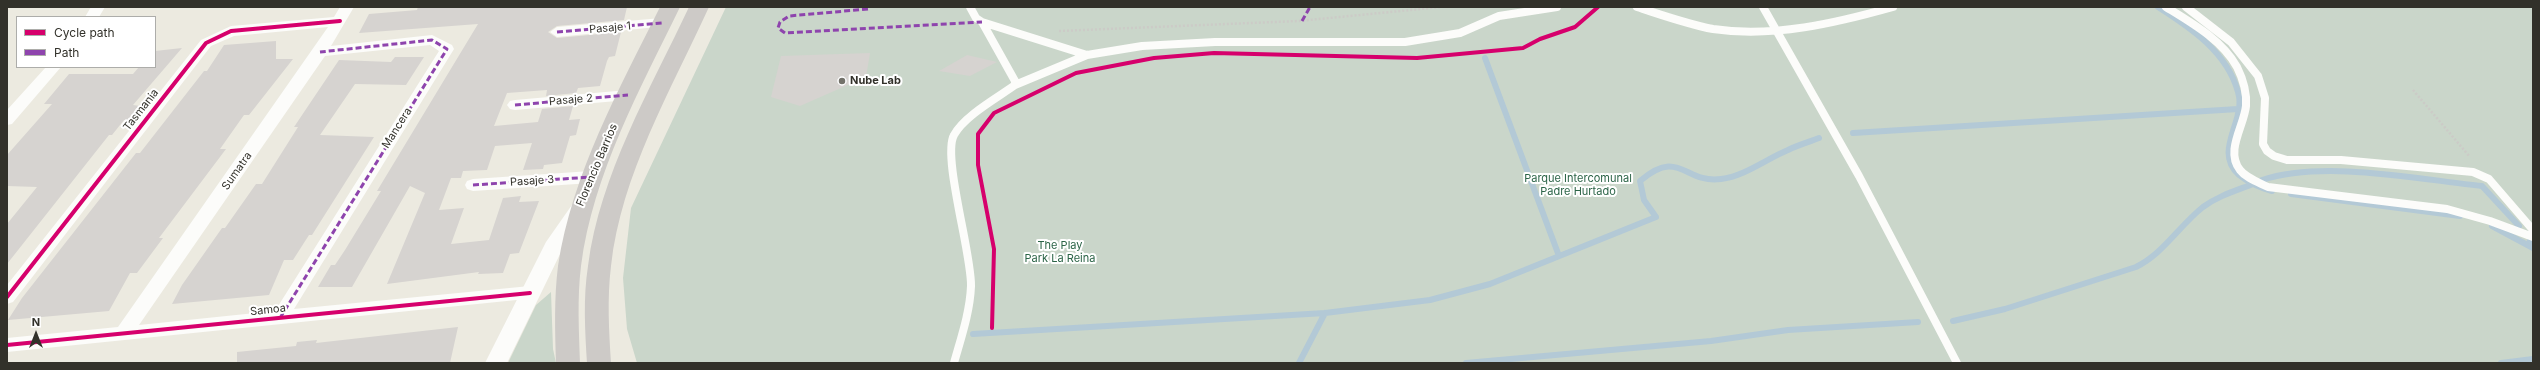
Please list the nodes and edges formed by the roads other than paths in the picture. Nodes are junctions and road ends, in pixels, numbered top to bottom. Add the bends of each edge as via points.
1 (98, 7) edge
2 (347, 7) edge
3 (699, 7) edge
4 (970, 7) edge
5 (1557, 7) edge
6 (1636, 7) edge
7 (1763, 7) edge
8 (1893, 7) edge
9 (2166, 7) edge
10 (2186, 7) edge
11 (666, 15) edge
12 (93, 16) edge
13 (340, 21) junction
14 (982, 22) junction
15 (1776, 29) junction
16 (557, 32) dead end
17 (320, 52) junction
18 (1087, 55) junction
19 (53, 68) edge
20 (1015, 85) junction
21 (628, 95) junction
22 (515, 105) dead end
23 (7, 120) edge
24 (591, 177) junction
25 (473, 185) dead end
26 (581, 207) junction
27 (2533, 230) edge
28 (2533, 237) edge
29 (530, 293) junction
30 (7, 297) edge
31 (280, 318) junction
32 (124, 332) junction
33 (7, 345) edge
34 (496, 363) edge
35 (568, 363) edge
36 (599, 363) edge
37 (954, 363) edge
38 (1957, 363) edge

1 - 12 street
2 - 13 street, Sumatra
3 - 36 main road via 630,157 610,211 600,252 595,313
4 - 14 lane via 976,18
5 - 18 lane via 1499,16 1460,33 1433,40 1202,42 1114,49
6 - 15 lane via 1725,30
7 - 15 lane
8 - 15 lane via 1836,24
9 - 28 lane via 2215,40 2242,79 2246,109 2237,137 2234,158 2238,169 2249,178 2268,187 2447,209
10 - 27 lane via 2233,42 2254,70 2264,90 2266,106 2261,140 2263,146 2274,156 2287,160 2318,158 2374,162 2486,176
11 - 16 street, Pasaje 1
11 - 21 main road, Florencio Barrios
13 - 17 street, Sumatra
13 - 30 street, Tasmania via 231,31 206,43
14 - 18 lane
14 - 20 lane via 1016,81
15 - 38 lane via 1859,176
17 - 31 street, Mancera via 432,40 447,49
17 - 32 street, Sumatra
18 - 20 lane
19 - 23 street
20 - 37 lane via 963,123 953,136 952,163 971,285 967,315
21 - 22 street, Pasaje 2
21 - 24 main road, Florencio Barrios
24 - 25 street, Pasaje 3
24 - 26 main road, Florencio Barrios
26 - 29 street, Florencio Barrios via 553,248
26 - 35 main road via 570,258 566,293
29 - 31 street, Samoa
29 - 34 street, Florencio Barrios
31 - 32 street, Samoa
32 - 33 street, Samoa

